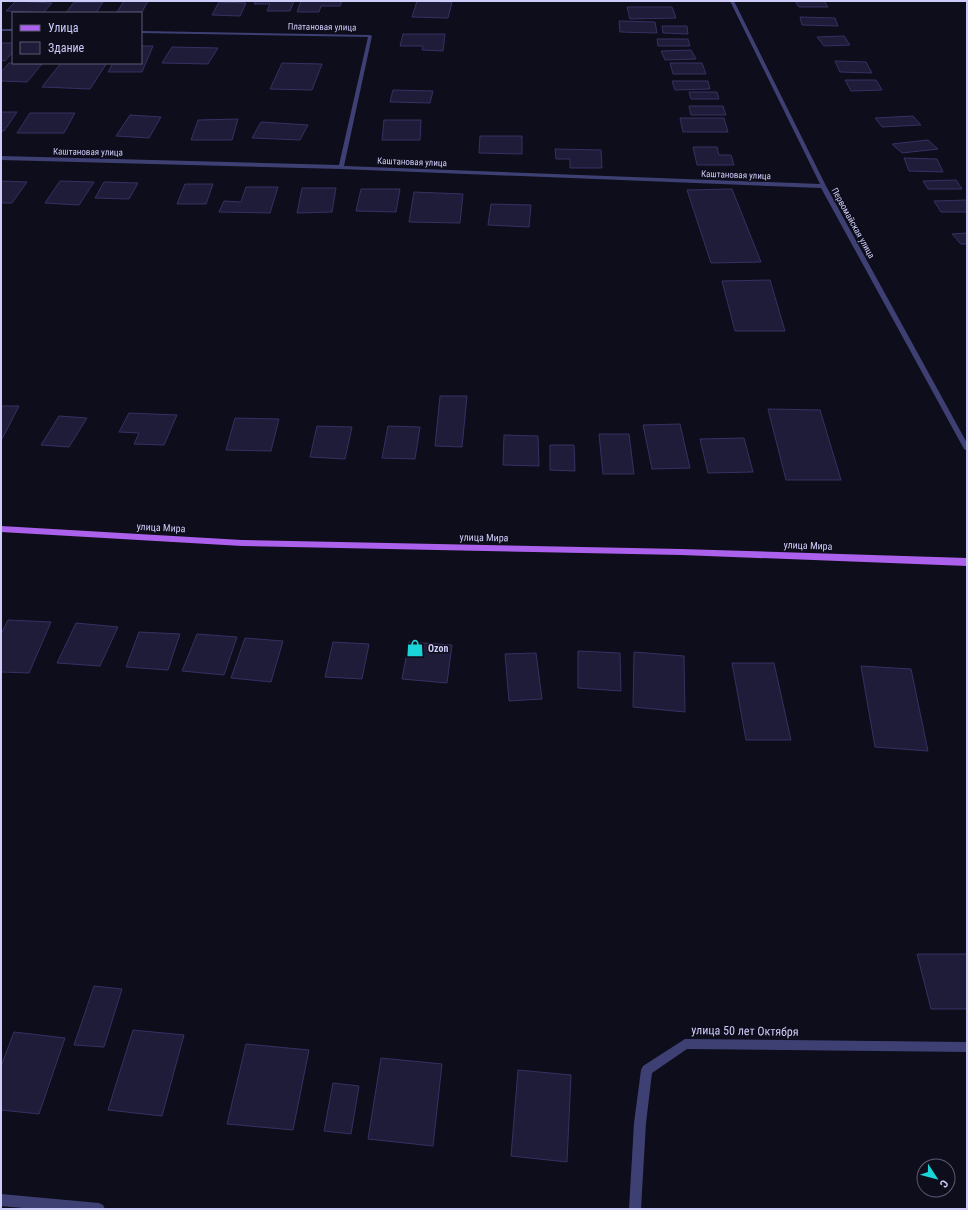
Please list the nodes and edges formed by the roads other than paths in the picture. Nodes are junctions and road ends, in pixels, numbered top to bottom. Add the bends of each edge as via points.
1 (732, 1) edge
2 (1, 30) edge
3 (12, 30) edge
4 (142, 32) edge
5 (1, 158) edge
6 (341, 167) junction
7 (823, 186) junction
8 (967, 449) edge
9 (1, 529) edge
10 (967, 562) edge
11 (967, 1047) edge
12 (1, 1200) edge
13 (99, 1209) edge
14 (635, 1209) edge

1 - 7 street, Первомайская улица
2 - 3 street
4 - 6 street, Платановая улица via 370,36
5 - 6 street, Каштановая улица
6 - 7 street, Каштановая улица
7 - 8 street, Первомайская улица
9 - 10 main road, улица Мира via 242,543 681,552
11 - 14 street, улица 50 лет Октября via 685,1044 647,1070 640,1123
12 - 13 street

